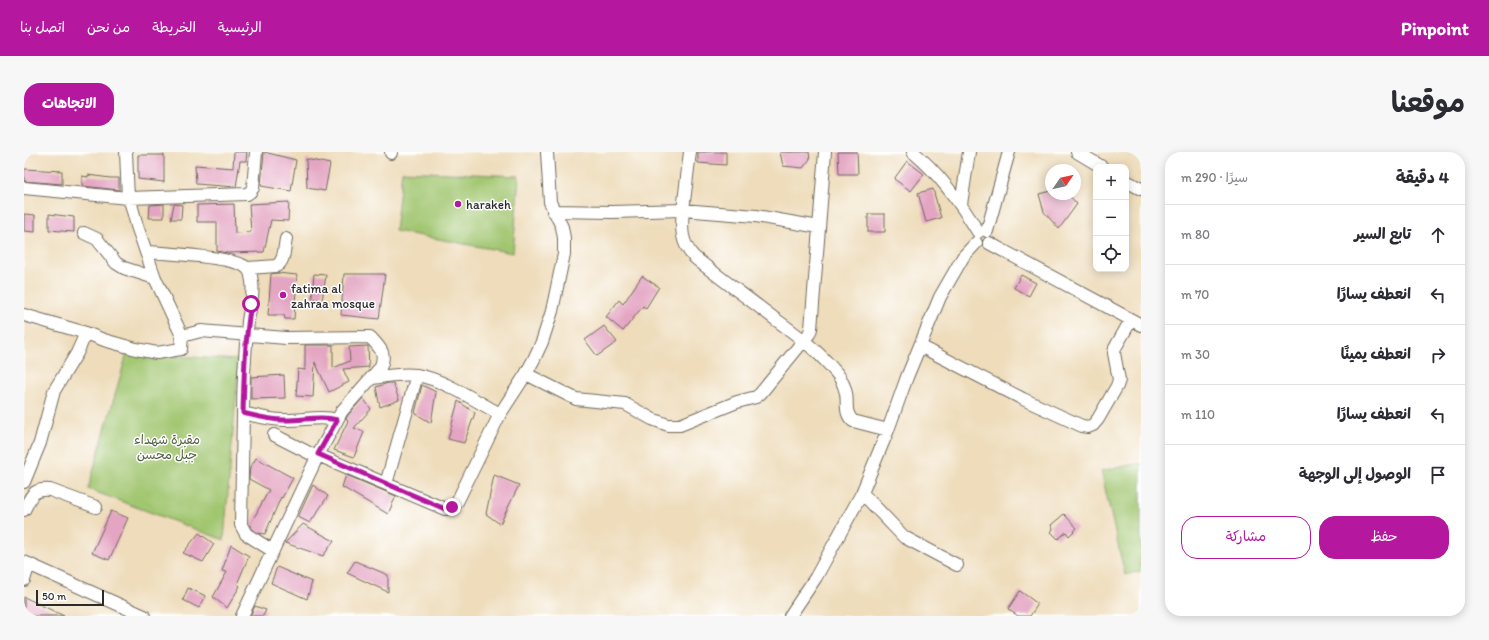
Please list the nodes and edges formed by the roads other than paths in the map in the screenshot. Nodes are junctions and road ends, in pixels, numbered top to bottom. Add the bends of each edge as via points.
1 (126, 152) edge
2 (256, 152) edge
3 (547, 152) edge
4 (690, 152) edge
5 (825, 152) edge
6 (913, 152) edge
7 (969, 152) edge
8 (1009, 152) edge
9 (1077, 152) edge
10 (1097, 164) edge
11 (1129, 183) edge
12 (24, 188) edge
13 (1141, 189) edge
14 (128, 198) junction
15 (961, 204) junction
16 (683, 210) junction
17 (553, 211) junction
18 (819, 227) junction
19 (84, 232) dead end
20 (982, 237) junction
21 (286, 239) dead end
22 (146, 252) junction
23 (248, 268) junction
24 (155, 278) junction
25 (24, 315) edge
26 (1136, 322) edge
27 (86, 333) junction
28 (247, 335) junction
29 (182, 336) junction
30 (804, 340) junction
31 (920, 346) junction
32 (526, 374) junction
33 (417, 375) junction
34 (373, 378) junction
35 (243, 413) junction
36 (500, 414) junction
37 (337, 420) junction
38 (888, 430) junction
39 (274, 435) dead end
40 (317, 456) junction
41 (24, 482) edge
42 (386, 484) junction
43 (862, 493) junction
44 (96, 507) dead end
45 (24, 510) edge
46 (273, 551) junction
47 (27, 563) edge
48 (957, 565) dead end
49 (24, 580) edge
50 (144, 616) edge
51 (242, 616) edge
52 (790, 616) edge

1 - 14 street
2 - 14 street via 253,188 246,194
3 - 17 street via 549,194
4 - 16 street
5 - 18 street
6 - 15 street
7 - 15 street
8 - 20 street
9 - 10 street
11 - 13 street
12 - 14 street
14 - 22 street
15 - 20 street
16 - 17 street
16 - 18 street via 756,216
16 - 30 street via 682,237 694,257
17 - 32 street via 562,227 564,254 548,328
18 - 30 street via 812,322 809,334
19 - 24 street via 97,239 116,263
20 - 26 street
20 - 31 street via 963,258 951,277
21 - 23 street via 279,264
22 - 23 street via 226,261
22 - 24 street
23 - 28 street via 252,276 252,291
24 - 29 street
25 - 27 street
26 - 31 street via 1115,348 1119,380 1098,419 1088,427 1023,399
27 - 29 street via 117,344 157,353 181,349
27 - 41 street via 54,391 40,443
28 - 29 street via 201,331
28 - 34 street via 286,338 370,338 380,347 383,354 383,361
28 - 35 street
30 - 32 street via 756,397 680,425 668,425 652,419 625,404 576,400
30 - 38 street via 822,356 844,385 849,418 853,422
31 - 38 street
32 - 36 street
33 - 34 street via 400,374
33 - 36 street via 458,391
33 - 42 street
34 - 37 street via 353,398
35 - 37 street via 282,420
35 - 46 street via 241,525 246,534
36 - 42 street via 457,502 452,507 445,509
37 - 40 street
38 - 43 street
39 - 40 street
40 - 42 street
40 - 46 street
43 - 48 street via 904,537
43 - 52 street via 816,577
44 - 45 street via 43,489 32,495
46 - 51 street
47 - 49 street
47 - 50 street

